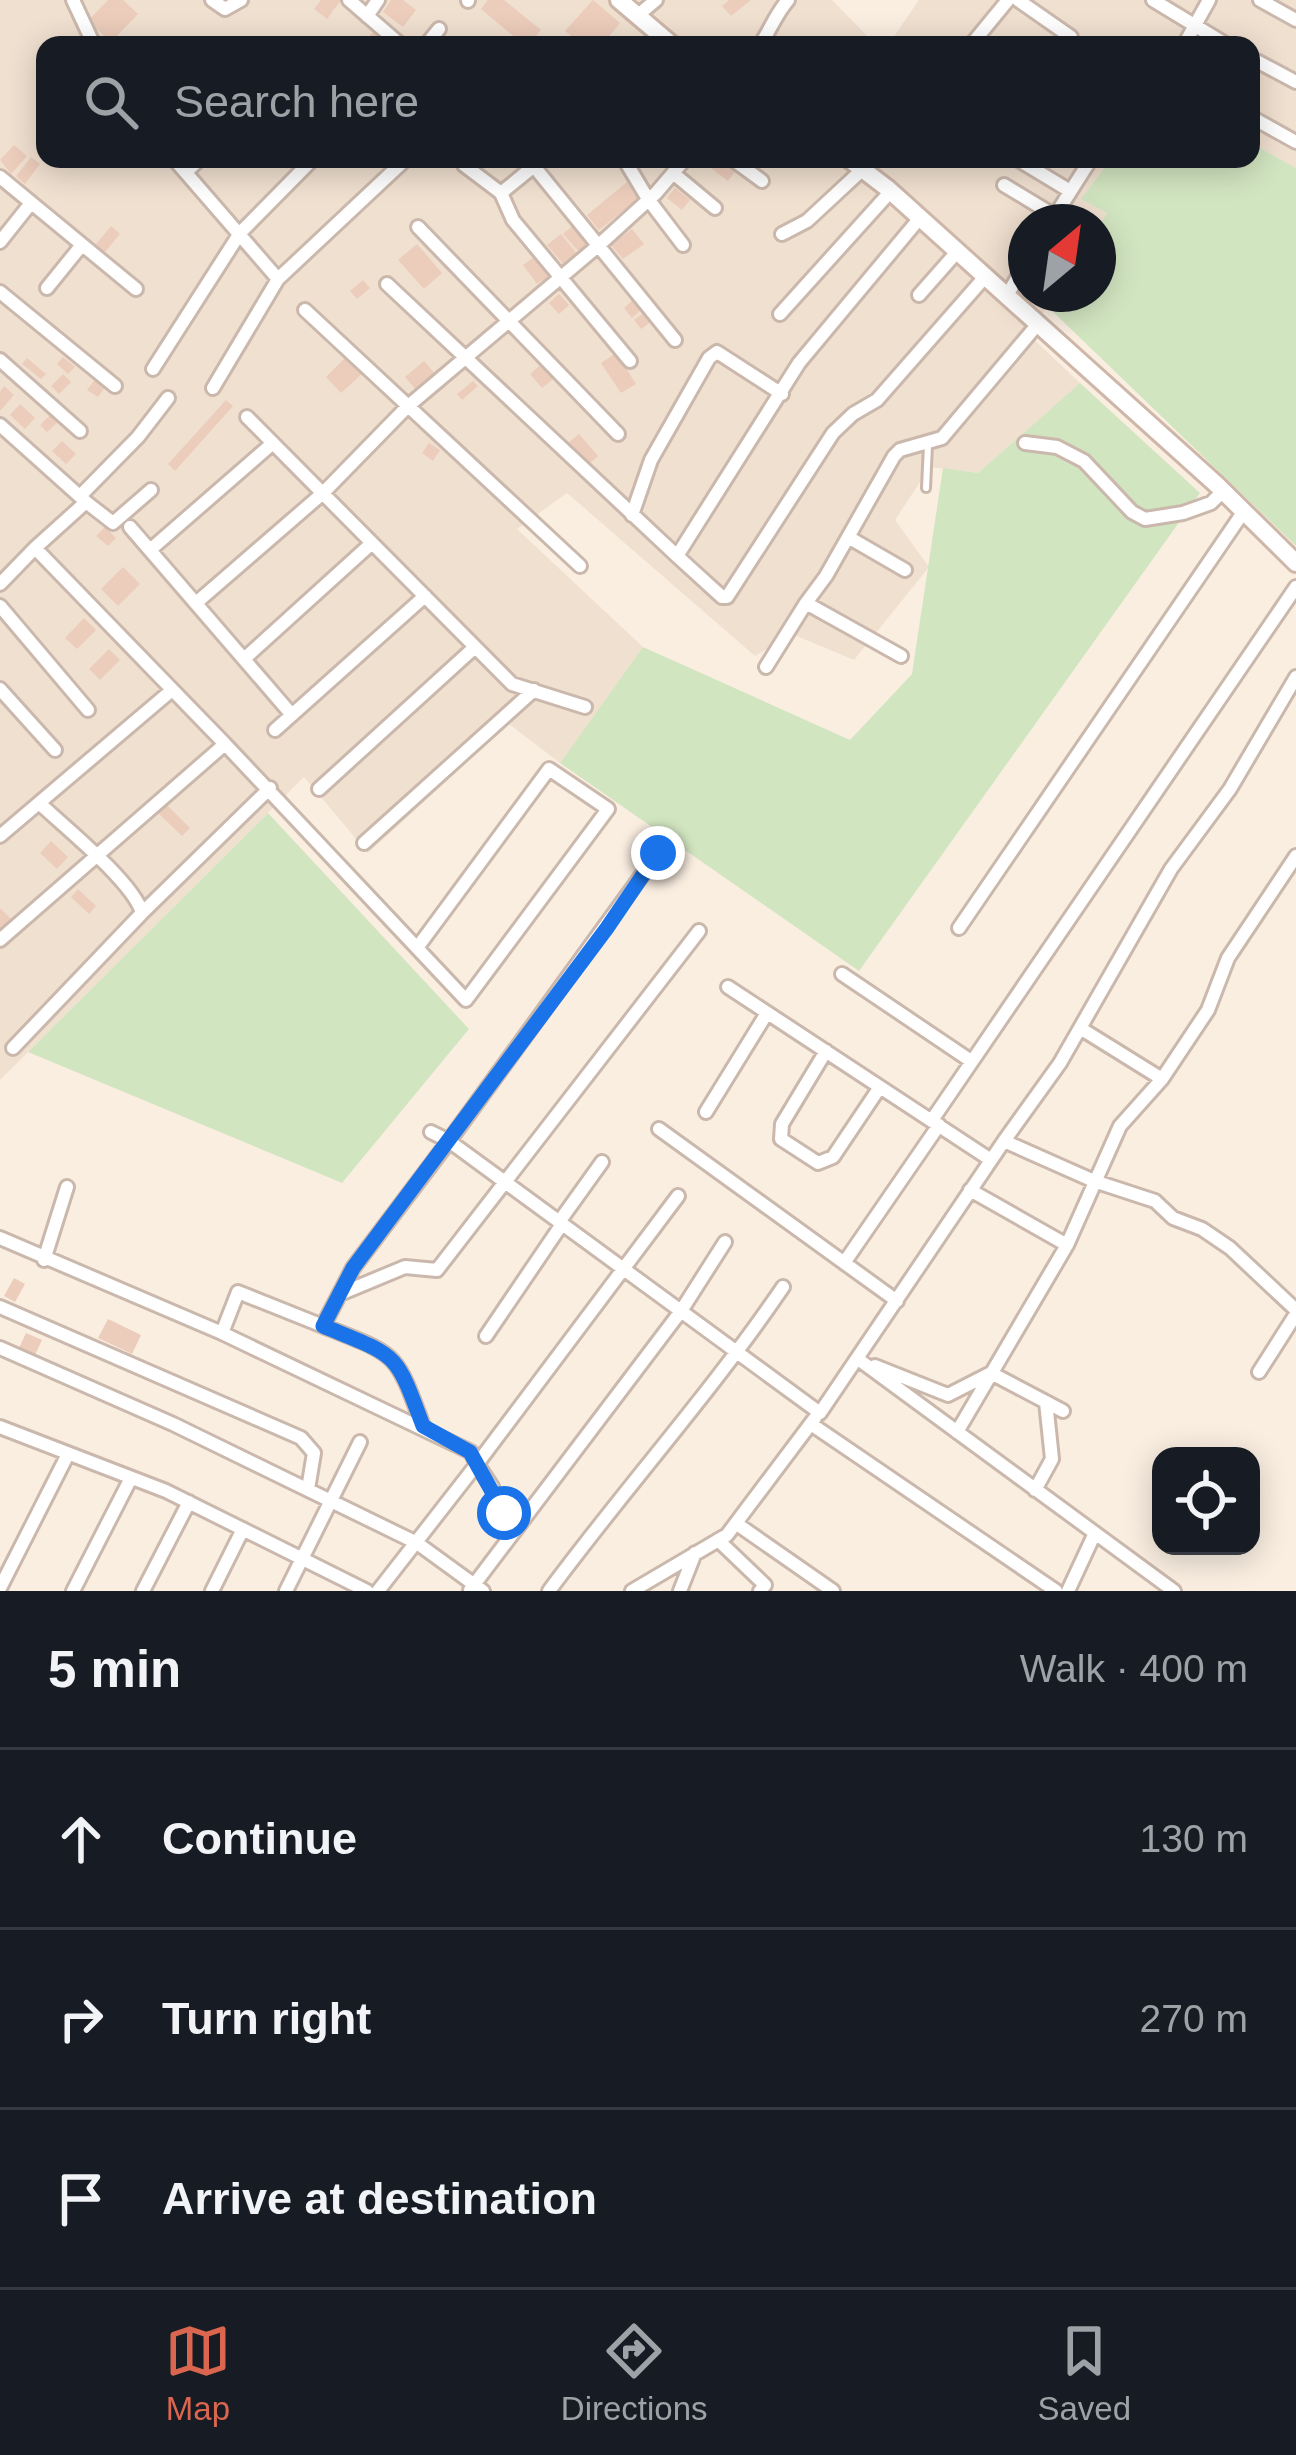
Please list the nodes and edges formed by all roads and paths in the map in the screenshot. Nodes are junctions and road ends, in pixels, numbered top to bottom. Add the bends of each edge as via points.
1 (73, 0) edge
2 (212, 0) edge
3 (241, 0) edge
4 (349, 0) edge
5 (377, 0) edge
6 (619, 0) edge
7 (656, 0) edge
8 (763, 0) edge
9 (788, 0) edge
10 (1018, 0) edge
11 (1153, 0) edge
12 (1209, 0) edge
13 (1260, 0) edge
14 (1002, 2) edge
15 (776, 14) junction
16 (367, 16) junction
17 (637, 16) junction
18 (1296, 20) edge
19 (439, 28) dead end
20 (1194, 28) junction
21 (90, 36) edge
22 (390, 36) edge
23 (433, 36) edge
24 (661, 36) edge
25 (765, 36) edge
26 (977, 36) edge
27 (1068, 36) edge
28 (1189, 36) edge
29 (1210, 36) edge
30 (1260, 63) edge
31 (1296, 82) edge
32 (1260, 122) edge
33 (1296, 142) edge
34 (182, 168) edge
35 (190, 168) edge
36 (304, 168) edge
37 (396, 168) edge
38 (468, 168) edge
39 (526, 168) edge
40 (535, 168) edge
41 (629, 168) edge
42 (677, 168) edge
43 (744, 168) edge
44 (861, 168) edge
45 (867, 168) edge
46 (1031, 168) edge
47 (1084, 168) edge
48 (185, 172) junction
49 (673, 173) junction
50 (0, 177) edge
51 (762, 181) dead end
52 (1004, 185) dead end
53 (891, 191) junction
54 (1070, 191) junction
55 (501, 194) junction
56 (648, 199) junction
57 (31, 203) junction
58 (1031, 204) edge
59 (1062, 204) edge
60 (715, 208) dead end
61 (919, 218) junction
62 (418, 227) dead end
63 (241, 233) junction
64 (782, 234) dead end
65 (0, 242) edge
66 (599, 245) junction
67 (683, 245) dead end
68 (81, 246) junction
69 (956, 253) junction
70 (984, 278) junction
71 (278, 279) junction
72 (561, 279) junction
73 (387, 284) dead end
74 (47, 288) dead end
75 (136, 289) dead end
76 (0, 292) edge
77 (1008, 294) edge
78 (919, 295) dead end
79 (1006, 297) junction
80 (305, 310) dead end
81 (780, 314) dead end
82 (511, 322) junction
83 (1037, 325) junction
84 (676, 340) dead end
85 (0, 360) edge
86 (466, 361) junction
87 (629, 361) dead end
88 (153, 369) dead end
89 (115, 386) dead end
90 (213, 388) dead end
91 (782, 394) junction
92 (168, 398) dead end
93 (407, 407) junction
94 (247, 417) dead end
95 (0, 425) edge
96 (80, 431) dead end
97 (618, 434) dead end
98 (1025, 442) dead end
99 (273, 443) junction
100 (928, 445) junction
101 (926, 488) dead end
102 (151, 490) dead end
103 (1223, 490) junction
104 (323, 493) junction
105 (83, 498) junction
106 (1244, 511) junction
107 (632, 515) junction
108 (130, 527) dead end
109 (848, 537) junction
110 (372, 543) junction
111 (35, 548) junction
112 (150, 550) junction
113 (676, 556) junction
114 (1296, 563) edge
115 (580, 566) dead end
116 (905, 570) dead end
117 (0, 584) edge
118 (1296, 587) edge
119 (425, 596) junction
120 (196, 603) junction
121 (806, 603) junction
122 (0, 606) edge
123 (476, 647) junction
124 (901, 656) dead end
125 (244, 659) junction
126 (766, 668) dead end
127 (1296, 677) edge
128 (0, 689) edge
129 (172, 690) junction
130 (533, 691) junction
131 (585, 707) dead end
132 (88, 710) dead end
133 (292, 715) junction
134 (275, 730) dead end
135 (225, 744) junction
136 (55, 750) dead end
137 (270, 788) junction
138 (319, 789) dead end
139 (39, 803) junction
140 (0, 836) edge
141 (364, 843) dead end
142 (658, 853) dead end
143 (1296, 856) edge
144 (98, 858) junction
145 (142, 913) junction
146 (959, 928) dead end
147 (699, 932) dead end
148 (0, 940) edge
149 (417, 948) junction
150 (842, 974) dead end
151 (728, 987) dead end
152 (767, 1012) junction
153 (1080, 1028) junction
154 (13, 1048) dead end
155 (826, 1051) junction
156 (971, 1061) junction
157 (1162, 1079) junction
158 (880, 1087) junction
159 (706, 1112) dead end
160 (935, 1123) junction
161 (658, 1129) dead end
162 (430, 1132) dead end
163 (449, 1141) junction
164 (1004, 1141) junction
165 (991, 1160) junction
166 (602, 1162) dead end
167 (1094, 1181) junction
168 (505, 1182) junction
169 (67, 1187) dead end
170 (970, 1190) junction
171 (678, 1196) dead end
172 (561, 1223) junction
173 (0, 1238) edge
174 (724, 1242) dead end
175 (1067, 1245) junction
176 (44, 1259) junction
177 (844, 1263) junction
178 (624, 1270) junction
179 (783, 1287) dead end
180 (340, 1294) junction
181 (897, 1300) junction
182 (0, 1307) edge
183 (681, 1311) junction
184 (1296, 1312) edge
185 (323, 1326) junction
186 (222, 1333) junction
187 (486, 1336) dead end
188 (0, 1348) edge
189 (738, 1354) junction
190 (857, 1359) junction
191 (1259, 1372) dead end
192 (991, 1373) junction
193 (1046, 1402) junction
194 (1063, 1411) dead end
195 (815, 1418) junction
196 (423, 1426) junction
197 (5, 1429) edge
198 (957, 1432) junction
199 (360, 1442) dead end
200 (0, 1447) edge
201 (68, 1454) junction
202 (476, 1464) junction
203 (131, 1478) junction
204 (308, 1489) junction
205 (1036, 1490) junction
206 (330, 1500) junction
207 (189, 1502) junction
208 (737, 1524) junction
209 (243, 1528) junction
210 (1095, 1533) junction
211 (510, 1537) junction
212 (718, 1540) junction
213 (417, 1543) junction
214 (696, 1553) junction
215 (303, 1557) junction
216 (0, 1588) edge
217 (476, 1589) edge
218 (73, 1591) edge
219 (143, 1591) edge
220 (212, 1591) edge
221 (286, 1591) edge
222 (367, 1591) edge
223 (378, 1591) edge
224 (549, 1591) edge
225 (632, 1591) edge
226 (680, 1591) edge
227 (760, 1591) edge
228 (833, 1591) edge
229 (1056, 1591) edge
230 (1068, 1591) edge
231 (1174, 1591) edge

1 - 21 street
2 - 3 street via 225,10
4 - 16 street
5 - 16 street
6 - 17 street
7 - 17 street
8 - 15 street
9 - 15 street
10 - 27 street
11 - 20 street
12 - 20 street
13 - 18 street
14 - 26 street
15 - 25 street
16 - 22 street
17 - 24 street
19 - 23 street
20 - 28 street
20 - 29 street
30 - 31 street
32 - 33 street
34 - 48 street
35 - 48 street
36 - 63 street
37 - 71 street
38 - 55 street
39 - 55 street
40 - 66 street
41 - 56 street
42 - 49 street
43 - 51 street
44 - 64 street
45 - 53 street
46 - 54 street
47 - 54 street
48 - 63 street
49 - 56 street
49 - 60 street
50 - 57 street
52 - 58 street
53 - 61 street
53 - 81 street
54 - 59 street
55 - 72 street
56 - 66 street
56 - 67 street
57 - 65 street
57 - 68 street
61 - 69 street
61 - 91 street via 814,343
62 - 82 street
63 - 71 street
63 - 88 street
66 - 72 street
66 - 84 street
68 - 74 street
68 - 75 street
69 - 70 street
69 - 78 street
70 - 79 street
70 - 113 street via 877,400 833,433 732,595 722,597
71 - 90 street
72 - 82 street
72 - 87 street
73 - 86 street
76 - 89 street
77 - 79 street
79 - 83 street
80 - 93 street
82 - 86 street
82 - 97 street
83 - 100 street
83 - 103 street
85 - 96 street
86 - 93 street
86 - 107 street
91 - 107 street via 716,352 651,460
91 - 113 street
92 - 105 street
93 - 104 street
93 - 115 street
94 - 99 street
95 - 105 street
98 - 103 street via 1084,461 1145,519 1211,503
99 - 104 street
99 - 112 street
100 - 101 lane
100 - 109 street via 894,456
102 - 105 street via 113,524
103 - 106 street
104 - 110 street
104 - 120 street
105 - 111 street
106 - 114 street
106 - 146 street
107 - 113 street
108 - 112 street
109 - 116 street
109 - 121 street
110 - 119 street
110 - 125 street
111 - 117 street
111 - 129 street
112 - 120 street
118 - 156 street
119 - 123 street
119 - 133 street
120 - 125 street
121 - 124 street
121 - 126 street
122 - 132 street
123 - 130 street via 512,684
123 - 138 street
125 - 133 street
127 - 153 street
128 - 136 street
129 - 135 street
129 - 139 street
130 - 131 street
130 - 141 street
133 - 134 street
135 - 137 street
135 - 144 street
137 - 145 street
137 - 149 street
139 - 140 street
139 - 144 street
142 - 163 street
143 - 157 street
144 - 145 street
144 - 148 street
145 - 154 street
147 - 168 street
149 - 149 street via 466,1000 608,809 549,769
150 - 156 street
151 - 152 street
152 - 155 street
152 - 159 street
153 - 157 street
153 - 164 street
155 - 158 street
155 - 158 street via 782,1124 782,1139 805,1155 818,1163 833,1157
156 - 160 street
157 - 167 street via 1120,1126
158 - 160 street
160 - 165 street
160 - 177 street
161 - 177 street
162 - 163 street
163 - 168 street
163 - 180 street
164 - 165 street
164 - 167 street
165 - 170 street
166 - 172 street
167 - 175 street
167 - 184 street via 1154,1201 1202,1229
168 - 172 street
168 - 180 street via 437,1270 405,1267
169 - 176 street
170 - 175 street
170 - 181 street
171 - 178 street
172 - 178 street
172 - 187 street
173 - 176 street
174 - 183 street
175 - 192 street
176 - 186 street
177 - 181 street
178 - 183 street
178 - 202 street
179 - 189 street
180 - 185 street
181 - 190 street
182 - 204 street via 302,1438 314,1453
183 - 189 street
183 - 211 street
184 - 191 street
185 - 186 street via 238,1292
185 - 196 street via 401,1366
186 - 196 street
188 - 204 street
189 - 195 street
189 - 224 street
190 - 192 street via 948,1395
190 - 195 street
190 - 198 street
192 - 193 street
192 - 198 street
193 - 194 street
193 - 205 street via 1052,1460
195 - 208 street
195 - 229 street
196 - 202 street via 459,1443
197 - 200 street
197 - 201 street
198 - 205 street
199 - 206 street
201 - 203 street
201 - 216 street
202 - 211 street
202 - 213 street
203 - 207 street
203 - 218 street
204 - 206 street
205 - 210 street
206 - 213 street
206 - 215 street
207 - 209 street
207 - 219 street
208 - 212 street
208 - 228 street
209 - 215 street
209 - 220 street
210 - 230 street
210 - 231 street
211 - 217 street
212 - 214 street
212 - 227 street via 765,1585
213 - 217 street
213 - 223 street
214 - 225 street
214 - 226 street
215 - 221 street
215 - 222 street

